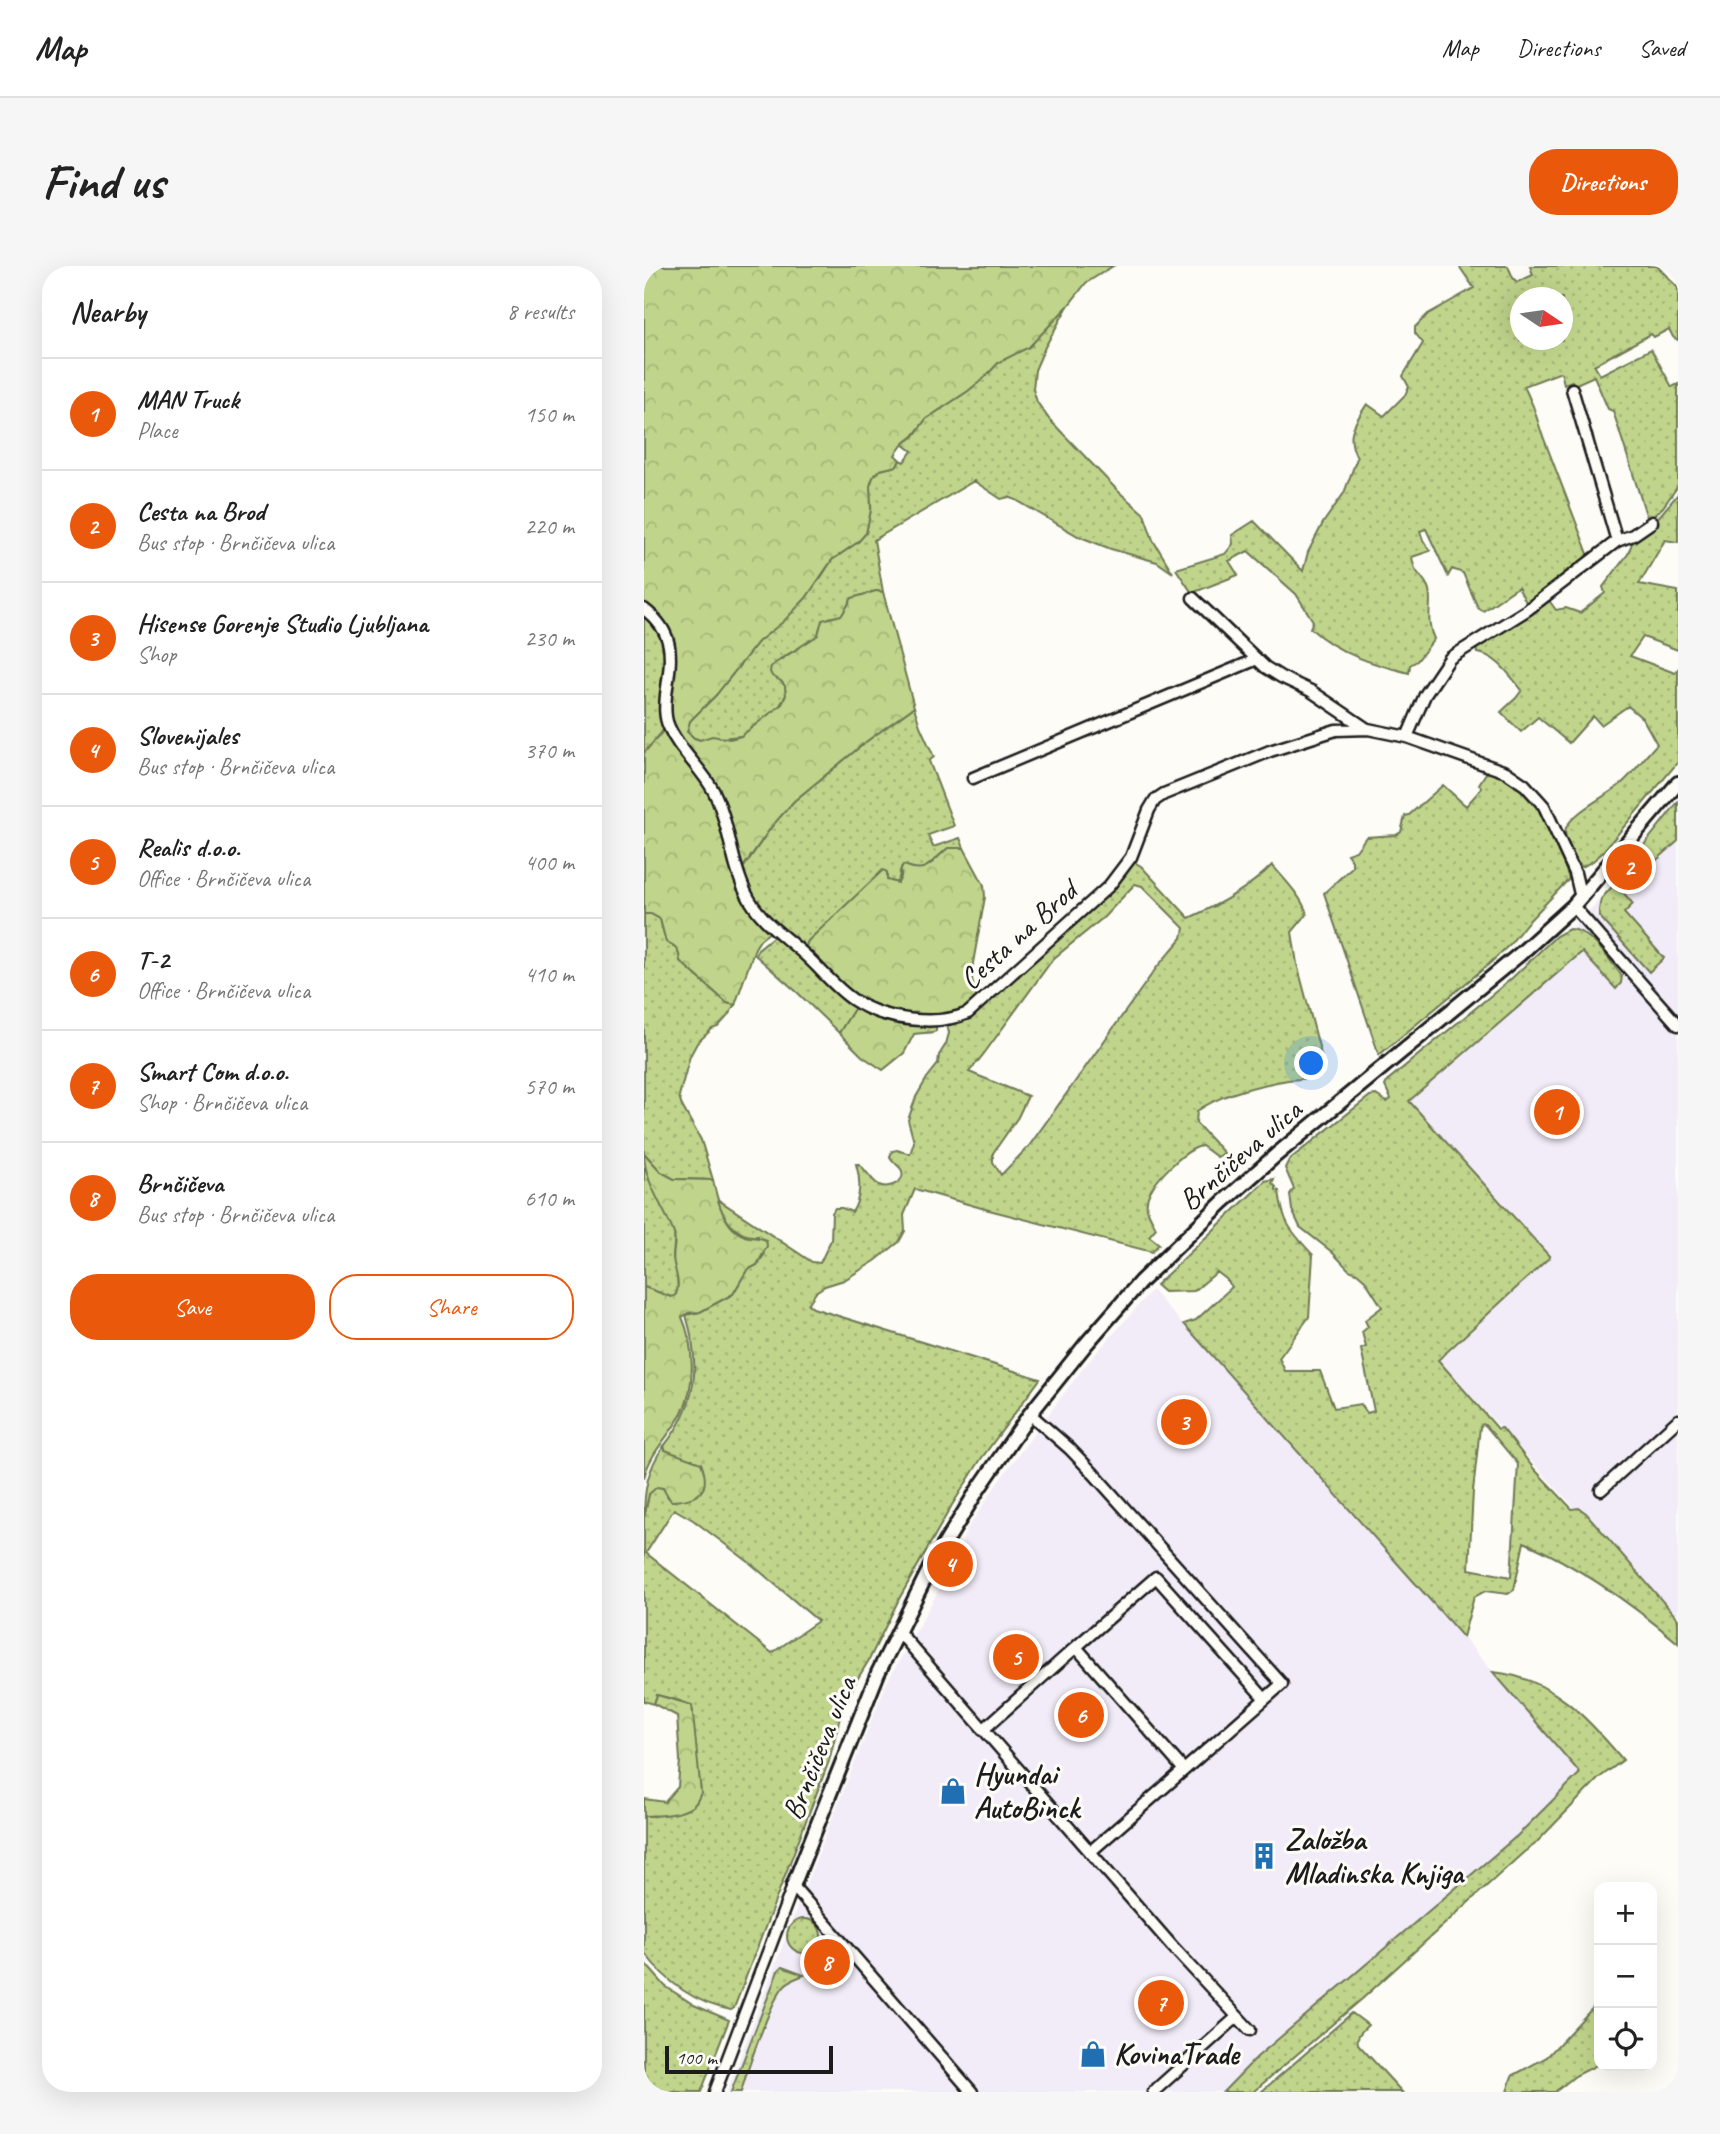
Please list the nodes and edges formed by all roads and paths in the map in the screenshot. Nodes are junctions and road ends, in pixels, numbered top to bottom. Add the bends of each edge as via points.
1 (1572, 389) dead end
2 (1652, 522) dead end
3 (1617, 541) junction
4 (1193, 598) dead end
5 (644, 609) edge
6 (1255, 660) junction
7 (1368, 729) junction
8 (1407, 737) junction
9 (973, 778) dead end
10 (1678, 783) edge
11 (1577, 902) junction
12 (1678, 1025) edge
13 (1030, 1414) junction
14 (1678, 1420) edge
15 (1601, 1490) dead end
16 (898, 1631) junction
17 (1076, 1647) junction
18 (1265, 1699) junction
19 (983, 1730) junction
20 (1184, 1770) junction
21 (1090, 1852) junction
22 (793, 1886) junction
23 (1237, 2017) junction
24 (1250, 2030) dead end
25 (715, 2092) edge
26 (972, 2092) edge
27 (1153, 2092) edge

1 - 3 street
2 - 3 street
3 - 8 street via 1527,610 1450,658 1425,695
4 - 6 street
5 - 7 street, Cesta na Brod via 657,619 670,646 665,701 668,726 719,802 752,905 855,1001 915,1020 945,1020 968,1013 1090,905 1123,869 1149,810 1164,794 1316,735
6 - 7 street via 1324,698
6 - 9 street
7 - 8 street, Cesta na Brod
8 - 11 street, Cesta na Brod via 1506,772 1525,785 1544,806 1575,873
10 - 11 street, Brnčičeva ulica
11 - 12 street
11 - 13 street, Brnčičeva ulica via 1223,1202 1141,1281
13 - 16 street, Brnčičeva ulica via 951,1532
13 - 18 street via 1093,1473 1282,1684
14 - 15 street
16 - 19 street
16 - 22 street, Brnčičeva ulica
17 - 18 street via 1156,1577
17 - 19 street
17 - 20 street
18 - 20 street
19 - 21 street
20 - 21 street
21 - 23 street
22 - 25 street, Brnčičeva ulica
22 - 26 street
23 - 24 street
23 - 27 street

